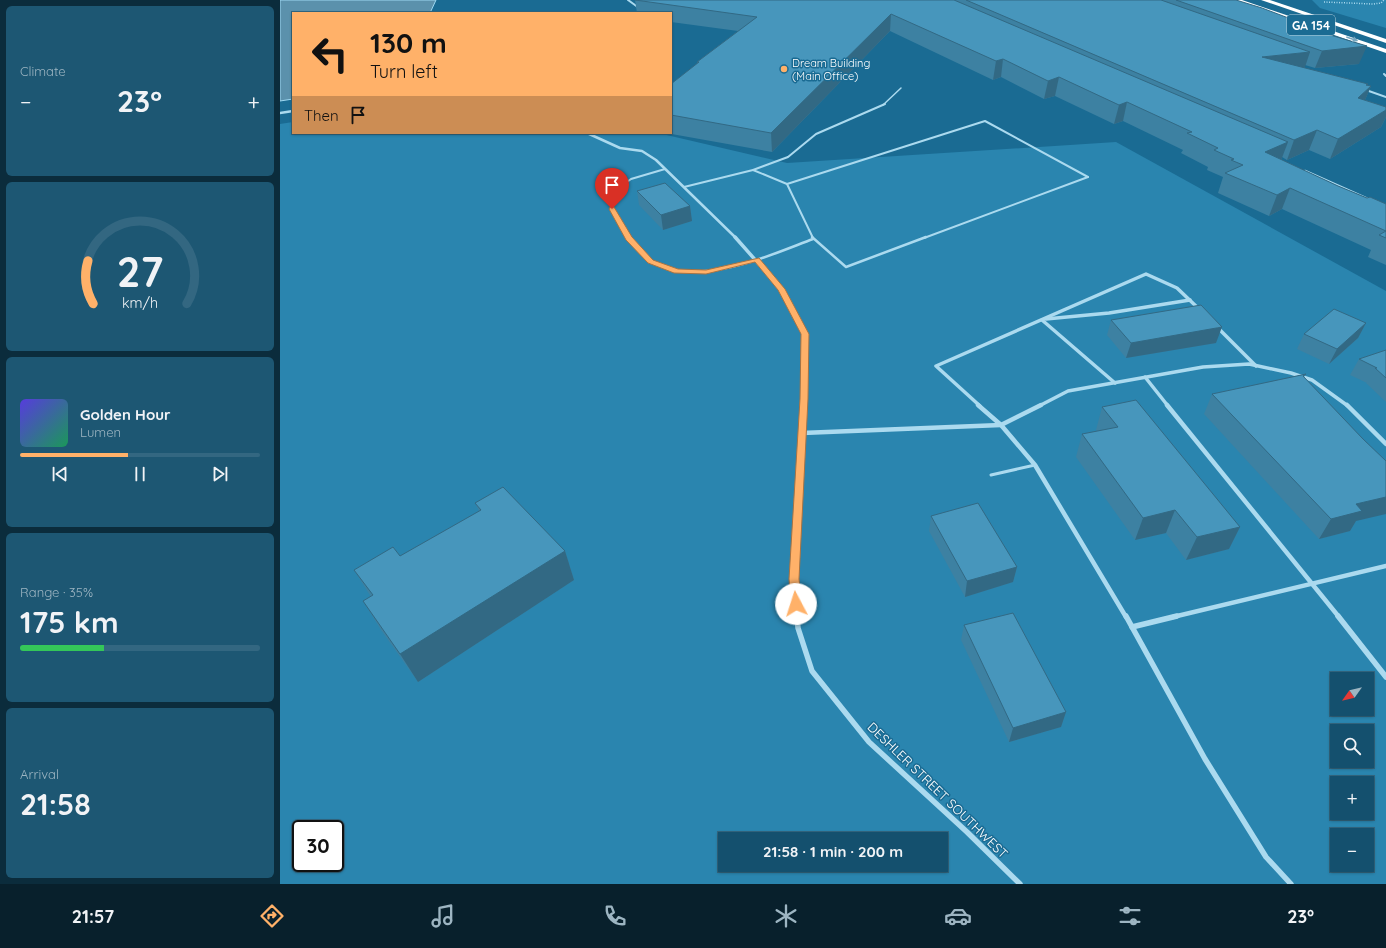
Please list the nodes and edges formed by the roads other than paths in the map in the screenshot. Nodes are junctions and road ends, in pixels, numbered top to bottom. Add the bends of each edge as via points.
1 (628, 0) edge
2 (1236, 0) edge
3 (1264, 0) edge
4 (645, 12) edge
5 (1386, 41) edge
6 (1386, 51) edge
7 (901, 88) dead end
8 (1364, 89) edge
9 (1386, 97) edge
10 (292, 112) edge
11 (280, 113) edge
12 (589, 134) edge
13 (1299, 168) edge
14 (665, 169) junction
15 (753, 170) junction
16 (787, 184) junction
17 (684, 187) junction
18 (1372, 200) edge
19 (813, 239) junction
20 (756, 260) junction
21 (1190, 300) junction
22 (1201, 311) edge
23 (1042, 320) junction
24 (1212, 322) edge
25 (1256, 366) junction
26 (1145, 377) junction
27 (1115, 383) junction
28 (1001, 425) junction
29 (802, 433) junction
30 (1386, 444) edge
31 (1035, 464) junction
32 (991, 474) dead end
33 (1386, 566) edge
34 (1313, 584) junction
35 (1132, 627) junction
36 (1386, 677) edge
37 (1020, 884) edge
38 (1291, 884) edge

1 - 4 street
2 -> 6 highway, GA 154
3 - 5 highway, GA 154
7 - 15 lane via 884,105 816,134 788,157
8 - 9 street
10 - 11 street
12 - 14 street, DESHLER STREET SOUTHWEST via 620,148 642,151
13 - 18 street
14 - 17 street, DESHLER STREET SOUTHWEST
14 - 20 lane via 631,179 615,191 612,209 629,238 650,261 677,271 706,272
15 - 16 lane
15 - 17 lane
16 - 19 lane
16 - 19 lane via 985,121 1088,176 846,267
17 - 20 street, DESHLER STREET SOUTHWEST
19 - 20 lane
20 - 29 street, DESHLER STREET SOUTHWEST via 781,289 805,334
21 - 22 street
21 - 23 street via 1109,313
21 - 23 street via 1177,288 1146,274
23 - 27 street
23 - 28 street via 936,366
24 - 25 street
25 - 26 street via 1249,364 1203,367
25 - 30 street via 1312,380 1344,402
26 - 27 street
26 - 34 street
27 - 28 street via 1068,391
28 - 29 street
28 - 31 street
29 - 37 street, DESHLER STREET SOUTHWEST via 794,579 798,628 812,671 868,742
31 - 32 lane
31 - 35 street
33 - 34 street
34 - 35 street
34 - 36 street
35 - 38 street via 1209,766 1266,856

